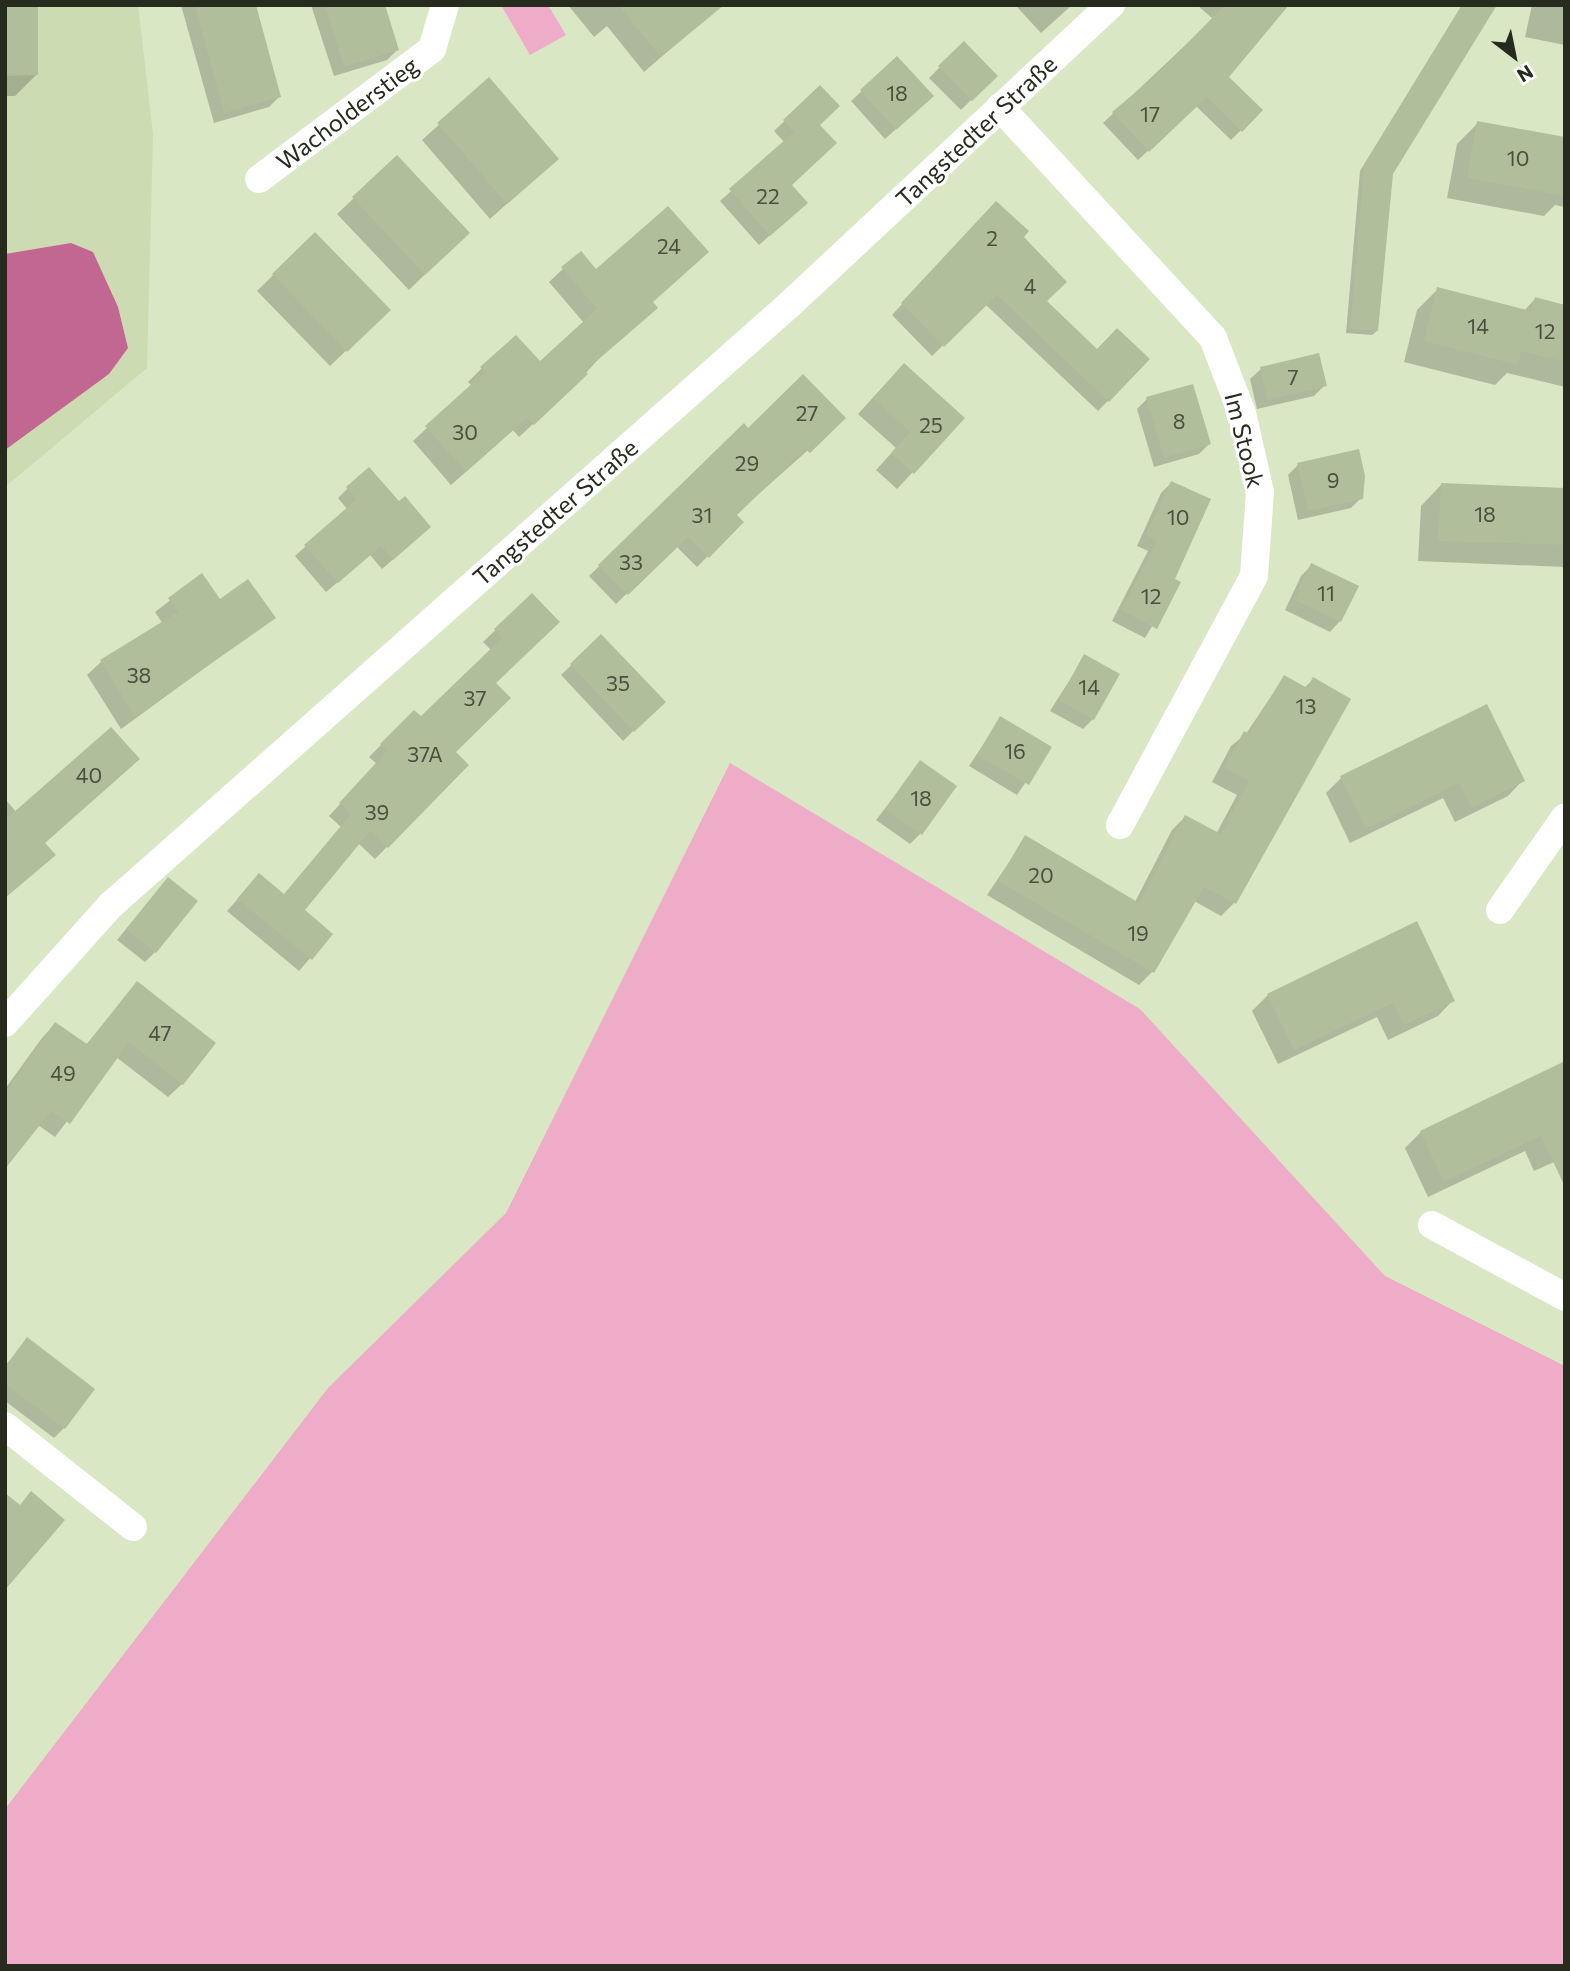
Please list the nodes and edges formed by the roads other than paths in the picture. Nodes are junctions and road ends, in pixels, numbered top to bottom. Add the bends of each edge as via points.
1 (445, 5) edge
2 (1111, 5) edge
3 (1000, 107) junction
4 (259, 179) dead end
5 (1565, 817) edge
6 (1120, 825) dead end
7 (1500, 910) dead end
8 (5, 1023) edge
9 (1432, 1225) dead end
10 (1565, 1297) edge
11 (5, 1426) edge
12 (133, 1527) dead end

1 - 4 street, Wacholderstieg via 432,49
2 - 3 street, Tangstedter Straße
3 - 6 street, Im Stook via 1213,338 1242,412 1260,492 1254,576
3 - 8 street, Tangstedter Straße via 780,313 111,905
5 - 7 street
9 - 10 street
11 - 12 street

